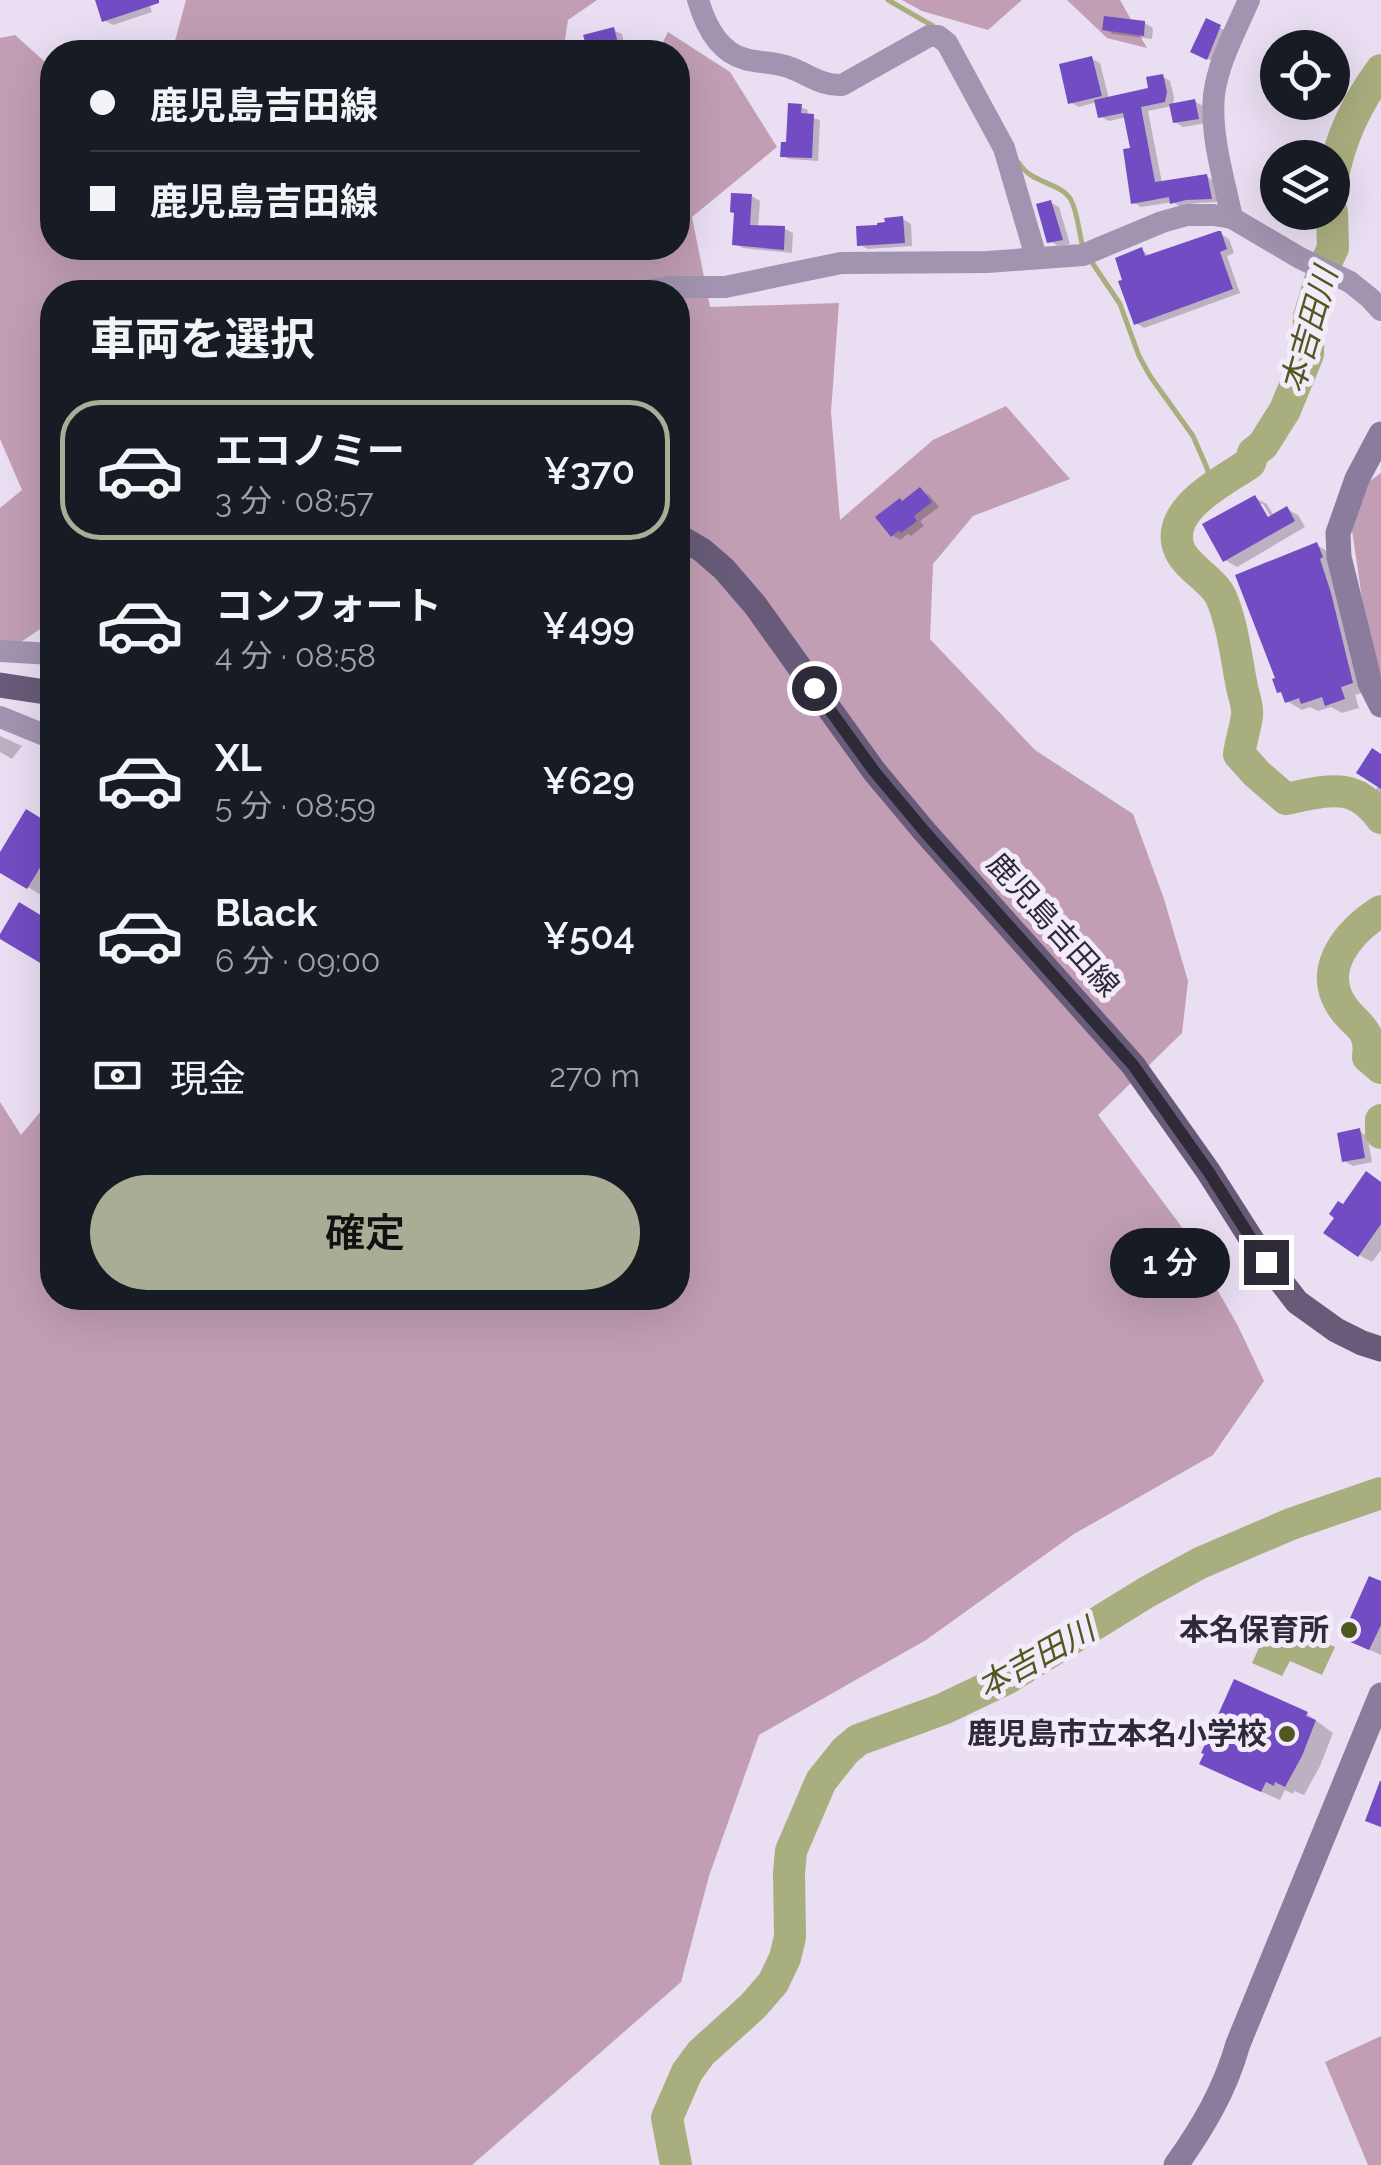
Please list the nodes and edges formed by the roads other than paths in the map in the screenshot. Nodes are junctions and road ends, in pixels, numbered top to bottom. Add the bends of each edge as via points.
1 (698, 0) edge
2 (1249, 0) edge
3 (1232, 218) junction
4 (1036, 257) junction
5 (690, 287) edge
6 (1381, 310) edge
7 (1381, 434) edge
8 (690, 543) edge
9 (0, 651) edge
10 (40, 653) edge
11 (0, 684) edge
12 (40, 690) edge
13 (1381, 706) edge
14 (0, 717) edge
15 (40, 733) edge
16 (1381, 1348) edge
17 (1381, 1695) edge
18 (1176, 2165) edge

1 - 4 street via 714,38 739,58 788,67 828,86 938,36 1004,148
2 - 3 street via 1214,94
3 - 4 street via 1187,215 1090,252
3 - 6 street via 1350,282
4 - 5 street via 842,263 725,287
7 - 13 street via 1338,533 1370,683
8 - 16 main road, 鹿児島吉田線 via 754,605 874,771 1133,1065 1297,1302 1336,1330
9 - 10 street
11 - 12 main road
14 - 15 street
17 - 18 street via 1225,2082

